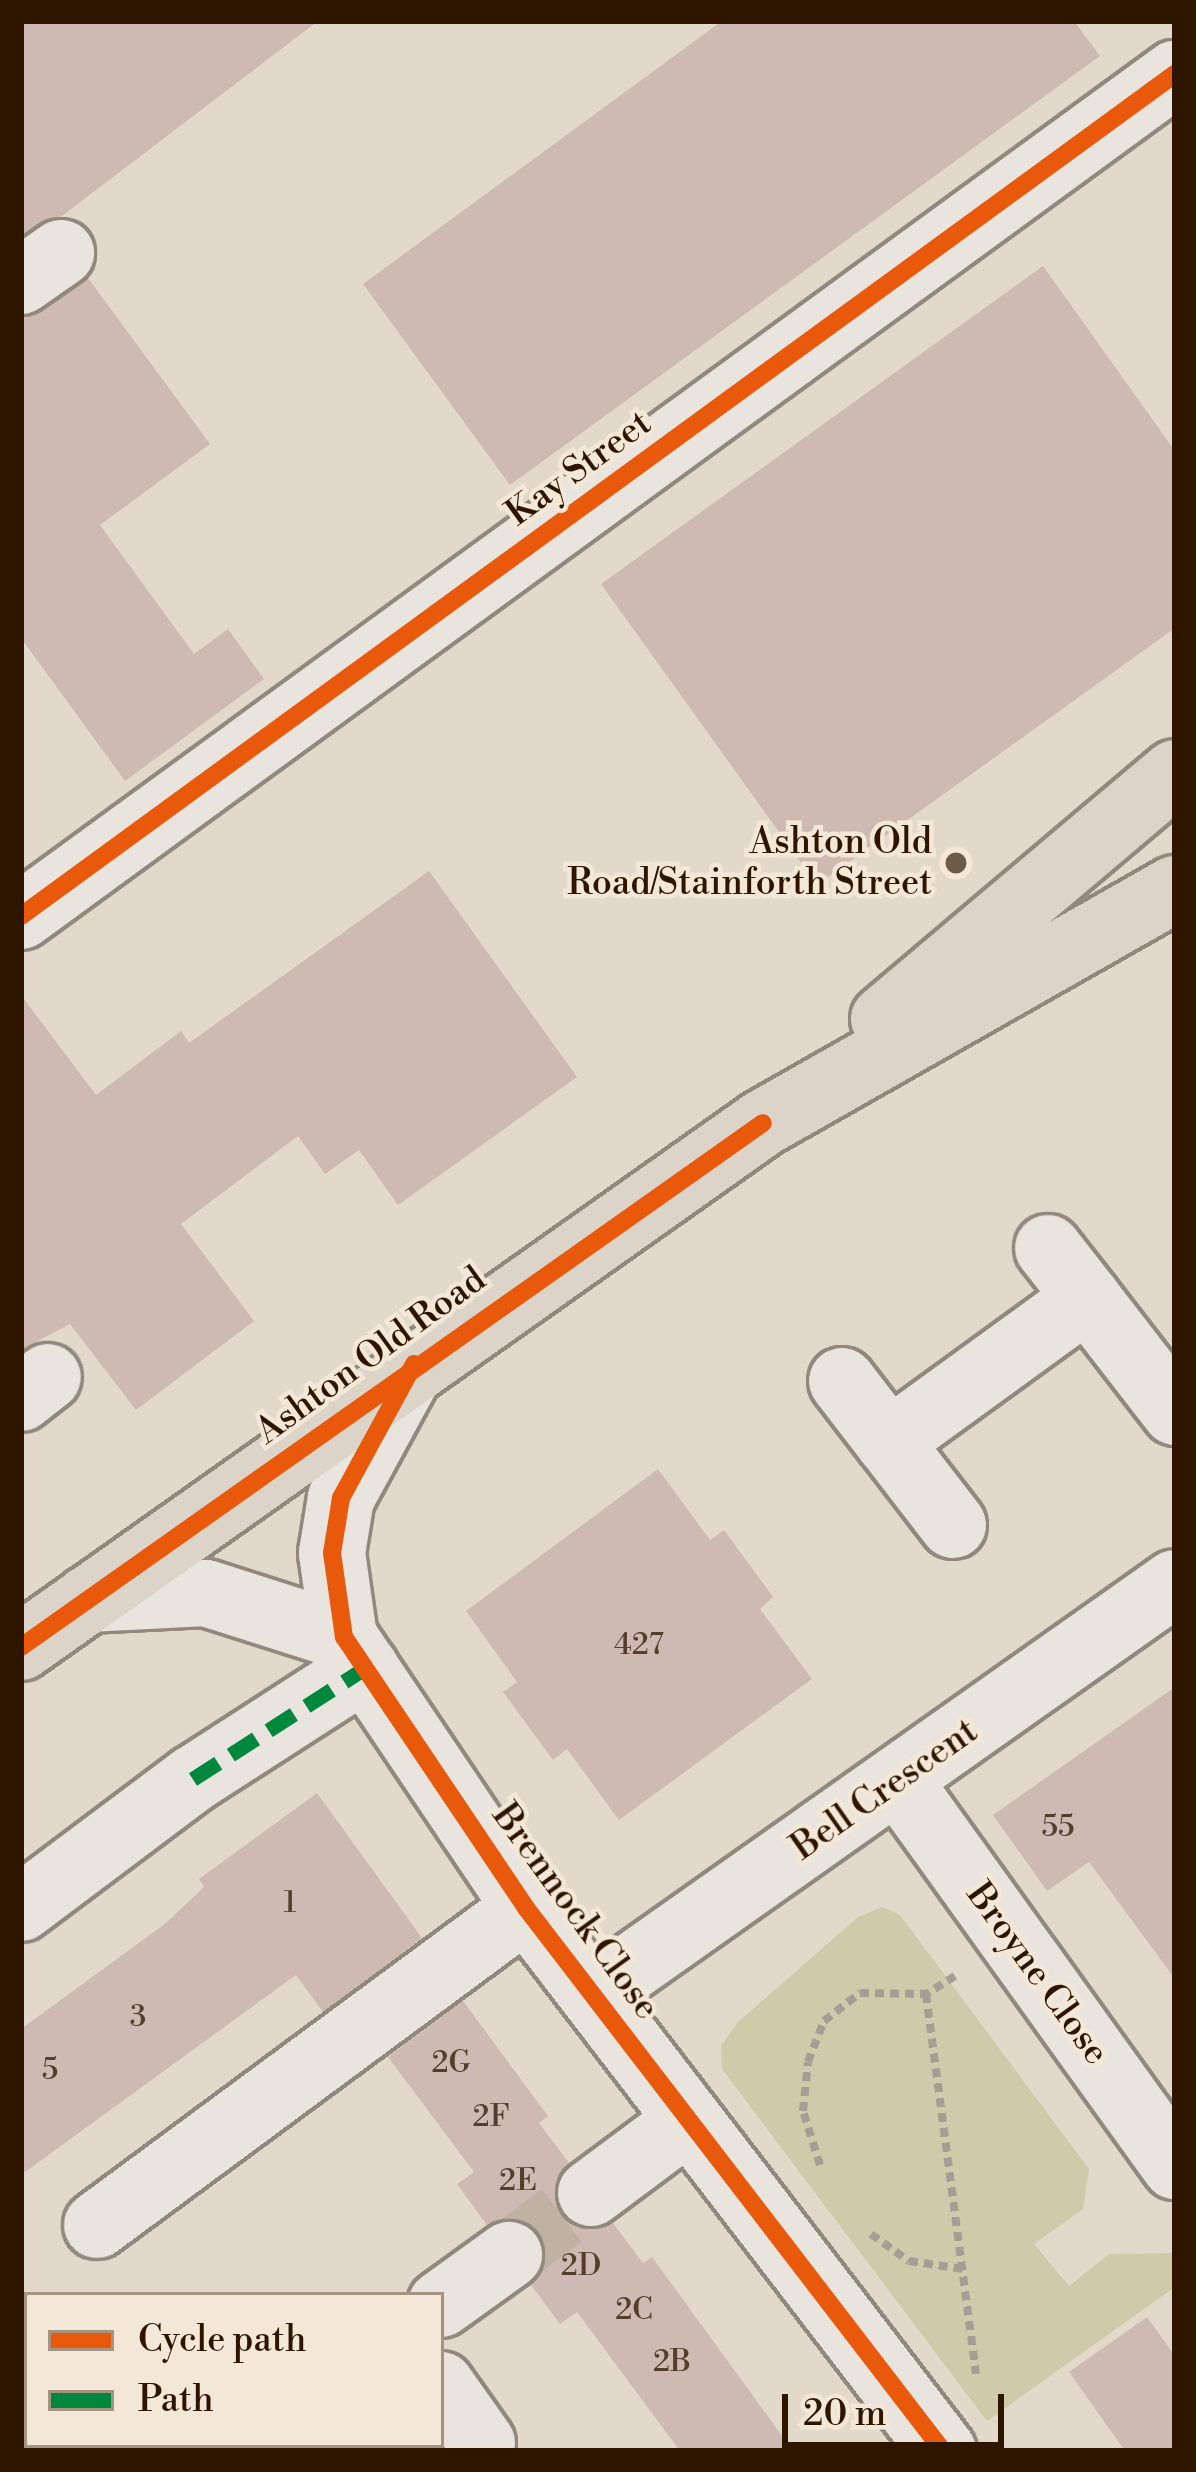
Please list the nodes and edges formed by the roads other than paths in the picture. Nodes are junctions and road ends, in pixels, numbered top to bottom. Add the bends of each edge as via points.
1 (1175, 74) edge
2 (1175, 773) edge
3 (1175, 889) edge
4 (21, 916) edge
5 (763, 1123) junction
6 (415, 1364) junction
7 (842, 1381) dead end
8 (1175, 1412) edge
9 (890, 1442) junction
10 (953, 1525) dead end
11 (1175, 1583) edge
12 (88, 1600) junction
13 (21, 1647) edge
14 (355, 1652) junction
15 (898, 1783) junction
16 (21, 1908) edge
17 (526, 1908) junction
18 (593, 1994) junction
19 (689, 2120) junction
20 (1175, 2166) edge
21 (591, 2193) tunnel mouth
22 (97, 2225) dead end
23 (508, 2255) tunnel mouth
24 (444, 2302) edge
25 (444, 2389) edge
26 (482, 2443) dead end
27 (943, 2451) edge

1 - 4 street, Kay Street
2 - 5 highway, Ashton Old Road
3 - 5 highway, Ashton Old Road
5 - 6 highway, Ashton Old Road
6 - 12 highway, Ashton Old Road
6 - 14 street, Brennock Close via 340,1498 332,1553
7 - 9 street
8 - 9 street via 1068,1273
9 - 10 street
11 - 15 street, Bell Crescent
12 - 13 highway, Ashton Old Road
12 - 14 street via 206,1593
14 - 16 street
14 - 17 street, Brennock Close
15 - 18 street, Bell Crescent
15 - 20 street, Broyne Close
17 - 18 street, Brennock Close
17 - 22 street
18 - 19 street, Brennock Close
19 - 21 street
19 - 27 street, Brennock Close
23 - 24 street
25 - 26 street

